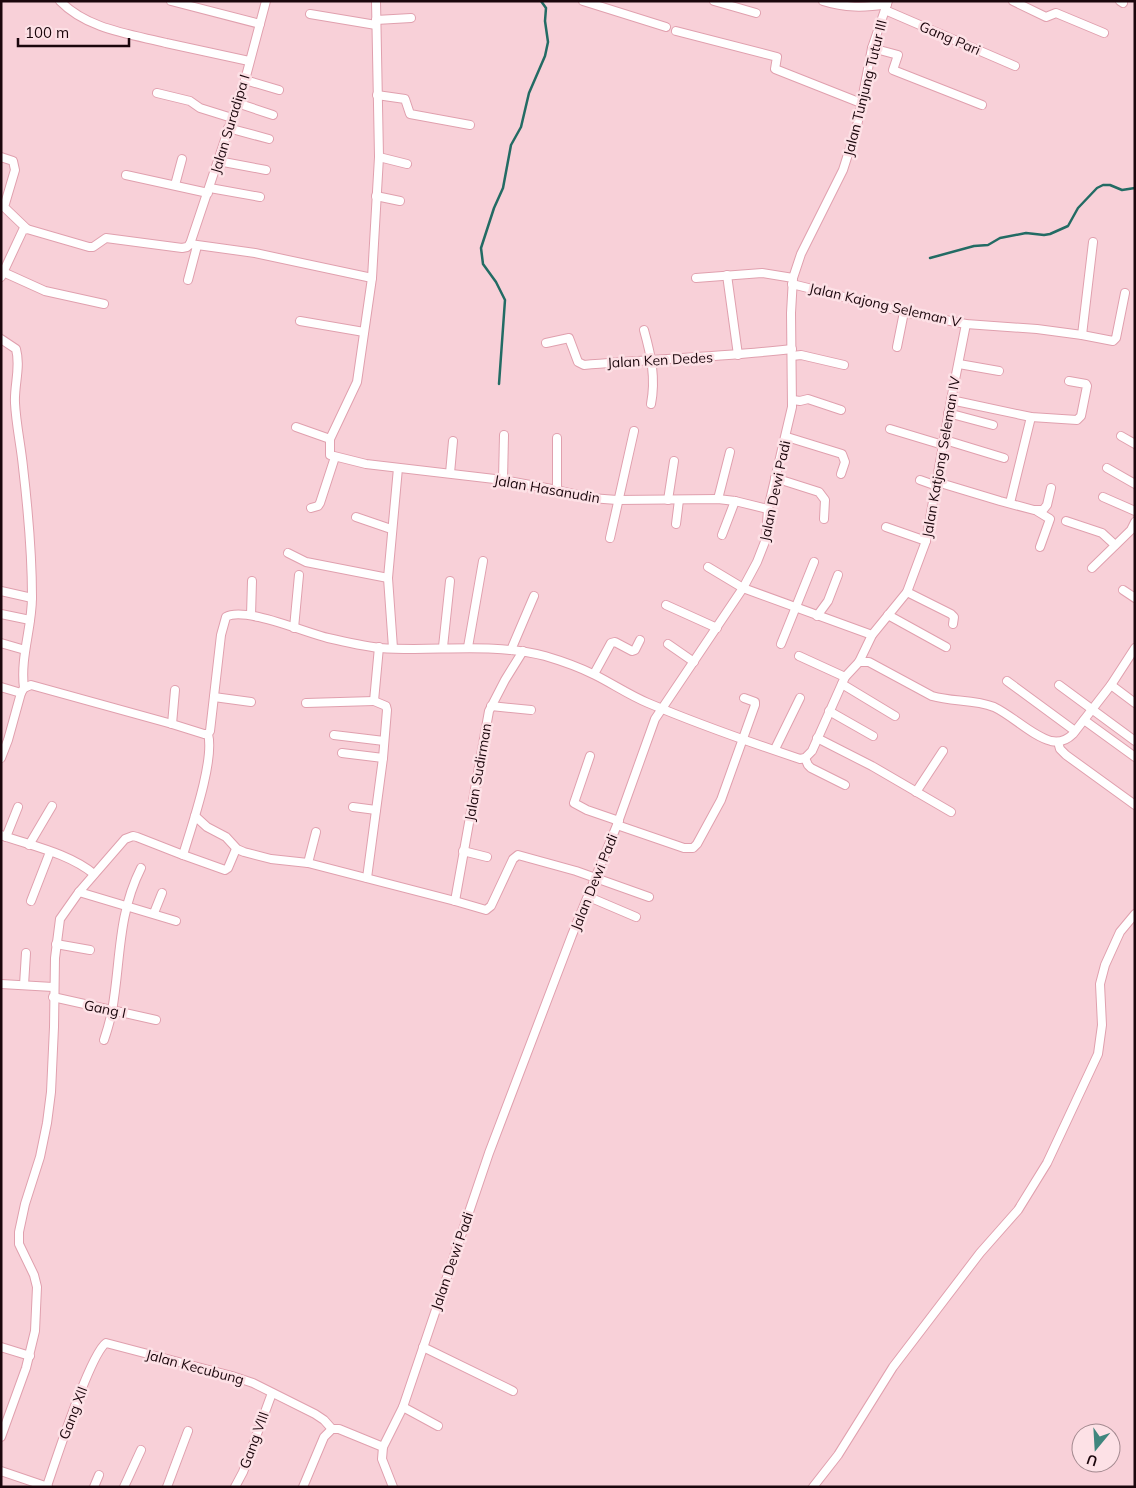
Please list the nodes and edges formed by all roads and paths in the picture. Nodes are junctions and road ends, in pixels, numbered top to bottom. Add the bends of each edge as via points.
1 (171, 1) edge
2 (376, 1) edge
3 (583, 1) edge
4 (714, 1) edge
5 (823, 1) edge
6 (1013, 1) edge
7 (263, 2) edge
8 (63, 4) edge
9 (887, 5) edge
10 (756, 13) dead end
11 (310, 14) dead end
12 (411, 18) dead end
13 (376, 22) junction
14 (260, 24) junction
15 (666, 27) dead end
16 (676, 32) dead end
17 (1104, 33) dead end
18 (872, 48) junction
19 (249, 62) junction
20 (1016, 66) dead end
21 (245, 80) junction
22 (279, 90) dead end
23 (157, 93) dead end
24 (377, 95) junction
25 (237, 103) junction
26 (861, 103) junction
27 (982, 105) dead end
28 (273, 115) dead end
29 (232, 118) junction
30 (470, 125) dead end
31 (228, 128) junction
32 (269, 139) dead end
33 (1, 157) edge
34 (379, 157) junction
35 (182, 160) dead end
36 (218, 161) junction
37 (407, 164) dead end
38 (266, 170) dead end
39 (126, 175) dead end
40 (175, 185) junction
41 (209, 190) junction
42 (376, 196) junction
43 (260, 197) dead end
44 (400, 201) dead end
45 (27, 228) junction
46 (1093, 242) dead end
47 (193, 245) junction
48 (2, 275) edge
49 (727, 276) junction
50 (372, 278) junction
51 (696, 278) dead end
52 (188, 280) dead end
53 (792, 281) junction
54 (1125, 293) dead end
55 (104, 304) dead end
56 (904, 312) junction
57 (300, 321) dead end
58 (966, 324) junction
59 (644, 330) dead end
60 (364, 332) junction
61 (1082, 335) junction
62 (1, 339) edge
63 (546, 343) dead end
64 (897, 347) dead end
65 (792, 353) junction
66 (738, 355) junction
67 (652, 359) junction
68 (959, 364) junction
69 (844, 365) dead end
70 (998, 371) dead end
71 (1069, 381) dead end
72 (793, 400) junction
73 (951, 400) junction
74 (651, 404) dead end
75 (841, 410) dead end
76 (948, 413) junction
77 (1031, 417) junction
78 (993, 425) dead end
79 (296, 428) dead end
80 (890, 429) dead end
81 (634, 431) dead end
82 (504, 435) dead end
83 (1121, 436) dead end
84 (786, 437) junction
85 (557, 438) dead end
86 (330, 439) junction
87 (453, 441) dead end
88 (944, 442) junction
89 (1135, 444) edge
90 (730, 452) dead end
91 (332, 455) junction
92 (1004, 458) dead end
93 (674, 461) dead end
94 (398, 468) junction
95 (1107, 468) dead end
96 (450, 473) junction
97 (842, 474) dead end
98 (775, 478) junction
99 (503, 480) junction
100 (920, 480) dead end
101 (937, 483) junction
102 (1135, 484) edge
103 (1051, 488) dead end
104 (557, 490) junction
105 (1103, 497) dead end
106 (718, 499) junction
107 (617, 500) junction
108 (668, 500) junction
109 (679, 500) junction
110 (736, 501) junction
111 (1010, 503) junction
112 (311, 508) dead end
113 (768, 509) junction
114 (1034, 510) junction
115 (1135, 512) edge
116 (356, 517) dead end
117 (824, 519) dead end
118 (1066, 521) dead end
119 (676, 524) dead end
120 (1134, 526) edge
121 (886, 527) dead end
122 (391, 529) junction
123 (722, 535) dead end
124 (610, 538) dead end
125 (926, 541) junction
126 (1115, 545) junction
127 (1040, 547) dead end
128 (288, 554) dead end
129 (483, 561) dead end
130 (814, 562) dead end
131 (708, 567) dead end
132 (1092, 568) dead end
133 (300, 575) dead end
134 (838, 575) dead end
135 (388, 578) junction
136 (252, 581) dead end
137 (450, 581) dead end
138 (743, 588) junction
139 (1123, 590) dead end
140 (1, 591) edge
141 (907, 592) junction
142 (534, 596) dead end
143 (32, 598) junction
144 (1135, 598) edge
145 (666, 605) dead end
146 (796, 608) junction
147 (1, 614) edge
148 (252, 615) junction
149 (888, 615) junction
150 (817, 616) junction
151 (30, 620) junction
152 (953, 624) dead end
153 (294, 628) junction
154 (717, 628) junction
155 (872, 635) junction
156 (640, 640) dead end
157 (1, 643) edge
158 (668, 644) dead end
159 (781, 644) dead end
160 (443, 647) junction
161 (468, 647) junction
162 (946, 647) dead end
163 (379, 648) junction
164 (393, 648) junction
165 (1135, 648) edge
166 (25, 650) junction
167 (512, 650) junction
168 (523, 651) junction
169 (799, 656) dead end
170 (1132, 658) edge
171 (694, 662) junction
172 (859, 662) junction
173 (594, 674) junction
174 (844, 680) junction
175 (1007, 682) dead end
176 (1059, 684) dead end
177 (1111, 685) junction
178 (1, 687) edge
179 (22, 690) junction
180 (175, 690) dead end
181 (214, 697) junction
182 (744, 698) dead end
183 (800, 698) dead end
184 (374, 701) junction
185 (251, 702) dead end
186 (306, 703) dead end
187 (1135, 703) edge
188 (491, 706) junction
189 (662, 708) junction
190 (1092, 709) junction
191 (531, 710) dead end
192 (829, 711) junction
193 (894, 716) dead end
194 (1084, 720) junction
195 (172, 724) junction
196 (1075, 731) junction
197 (208, 734) junction
198 (334, 735) dead end
199 (873, 736) dead end
200 (744, 738) junction
201 (817, 738) junction
202 (384, 741) junction
203 (1135, 741) edge
204 (1058, 742) junction
205 (775, 750) junction
206 (943, 751) dead end
207 (342, 753) dead end
208 (590, 756) dead end
209 (1135, 757) edge
210 (1, 758) edge
211 (383, 758) junction
212 (805, 758) junction
213 (846, 785) dead end
214 (916, 792) junction
215 (1135, 805) edge
216 (52, 806) dead end
217 (18, 807) dead end
218 (354, 807) dead end
219 (376, 810) junction
220 (951, 812) dead end
221 (195, 816) junction
222 (618, 823) junction
223 (316, 832) dead end
224 (4, 836) edge
225 (29, 845) junction
226 (236, 849) junction
227 (463, 851) junction
228 (50, 852) junction
229 (183, 855) junction
230 (487, 857) dead end
231 (308, 862) junction
232 (141, 868) dead end
233 (94, 874) junction
234 (367, 878) junction
235 (596, 878) junction
236 (78, 892) junction
237 (162, 893) dead end
238 (589, 897) junction
239 (649, 897) dead end
240 (31, 901) dead end
241 (455, 901) junction
242 (126, 907) junction
243 (154, 913) junction
244 (1135, 914) edge
245 (636, 917) dead end
246 (176, 921) dead end
247 (56, 944) junction
248 (90, 950) dead end
249 (26, 953) dead end
250 (1, 984) edge
251 (24, 985) junction
252 (53, 987) junction
253 (53, 997) junction
254 (112, 1011) junction
255 (156, 1020) dead end
256 (104, 1040) dead end
257 (106, 1343) joint
258 (1, 1347) edge
259 (422, 1347) junction
260 (30, 1356) junction
261 (513, 1391) dead end
262 (272, 1393) junction
263 (403, 1407) junction
264 (438, 1426) dead end
265 (332, 1429) junction
266 (188, 1431) dead end
267 (1, 1437) edge
268 (383, 1448) junction
269 (140, 1450) dead end
270 (1, 1471) edge
271 (99, 1475) dead end
272 (47, 1487) edge
273 (94, 1487) edge
274 (124, 1487) edge
275 (168, 1487) edge
276 (235, 1487) edge
277 (304, 1487) edge
278 (393, 1487) edge
279 (813, 1487) edge

1 - 14 street
2 - 13 street
3 - 15 street
4 - 10 street
5 - 9 street via 837,6 867,8
6 - 17 street via 1046,17 1056,13
7 - 14 street, Jalan Suradipa I
8 - 19 street via 87,21 117,32
9 - 18 street, Jalan Tunjung Tutur III
9 - 20 street, Gang Pari
11 - 13 street
12 - 13 street
13 - 24 street
14 - 19 street, Jalan Suradipa I
16 - 26 street via 777,57 775,68
18 - 26 street, Jalan Tunjung Tutur III
18 - 27 street via 898,55 893,70
19 - 21 street, Jalan Suradipa I
21 - 22 street
21 - 25 street, Jalan Suradipa I
23 - 29 street via 187,100 200,108
24 - 30 street via 407,100 410,114
24 - 34 street
25 - 28 street
25 - 29 street, Jalan Suradipa I
26 - 53 street, Jalan Tunjung Tutur III via 843,170 801,254
29 - 31 street, Jalan Suradipa I
31 - 32 street
31 - 36 street, Jalan Suradipa I
33 - 45 street via 13,161 14,170 4,207
34 - 37 street
34 - 42 street
35 - 40 street
36 - 38 street
36 - 41 street, Jalan Suradipa I
39 - 40 street
40 - 41 street
41 - 43 street
41 - 47 street, Jalan Suradipa I
42 - 44 street
42 - 50 street
45 - 47 street via 89,247 106,238 182,248
45 - 48 street via 23,230
46 - 61 street
47 - 50 street
47 - 52 street, Jalan Suradipa I
48 - 55 street via 45,291
49 - 51 street, Jalan Kajong Seleman V
49 - 53 street, Jalan Kajong Seleman V via 762,273
49 - 66 street
50 - 60 street
53 - 56 street, Jalan Kajong Seleman V
53 - 65 street, Jalan Dewi Padi
54 - 61 street, Jalan Kajong Seleman V via 1115,340
56 - 58 street, Jalan Kajong Seleman V
56 - 64 street
57 - 60 street
58 - 61 street, Jalan Kajong Seleman V
58 - 68 street, Jalan Katjong Seleman IV
59 - 67 street
60 - 86 street via 357,382
62 - 143 street via 16,349 18,357 15,404 28,507
63 - 67 street, Jalan Ken Dedes via 569,338 578,362 584,365
65 - 66 street, Jalan Ken Dedes
65 - 69 street, Jalan Ken Dedes
65 - 72 street, Jalan Dewi Padi
66 - 67 street, Jalan Ken Dedes
67 - 74 street via 654,388
68 - 70 street
68 - 73 street, Jalan Katjong Seleman IV
71 - 77 street via 1087,386 1079,419
72 - 75 street via 808,399
72 - 84 street, Jalan Dewi Padi
73 - 76 street, Jalan Katjong Seleman IV
73 - 77 street
76 - 78 street
76 - 88 street, Jalan Katjong Seleman IV
77 - 111 street
79 - 86 street
80 - 88 street
81 - 107 street
82 - 99 street
83 - 89 street
84 - 97 street via 842,454 845,462
84 - 98 street, Jalan Dewi Padi
85 - 104 street
86 - 91 street
87 - 96 street
88 - 92 street
88 - 101 street, Jalan Katjong Seleman IV
90 - 106 street
91 - 94 street, Jalan Hasanudin
91 - 112 street via 320,503
93 - 108 street
94 - 96 street, Jalan Hasanudin
94 - 122 street
95 - 102 street
96 - 99 street, Jalan Hasanudin
98 - 113 street, Jalan Dewi Padi
98 - 117 street via 819,492 826,500
99 - 104 street, Jalan Hasanudin
100 - 101 street
101 - 111 street
101 - 125 street, Jalan Katjong Seleman IV
103 - 114 street via 1047,505 1043,510
104 - 107 street, Jalan Hasanudin
105 - 115 street
106 - 109 street, Jalan Hasanudin
106 - 110 street, Jalan Hasanudin
107 - 108 street, Jalan Hasanudin
107 - 124 street
108 - 109 street, Jalan Hasanudin
109 - 119 street
110 - 113 street, Jalan Hasanudin
110 - 123 street
111 - 114 street
113 - 138 street, Jalan Dewi Padi via 766,539
114 - 127 street via 1050,519
116 - 122 street
118 - 126 street via 1102,534
120 - 126 street
121 - 125 street
122 - 135 street
125 - 141 street, Jalan Katjong Seleman IV
126 - 132 street
128 - 135 street via 306,562
129 - 161 street
130 - 146 street
131 - 138 street
133 - 153 street
134 - 150 street via 828,601
135 - 164 street
136 - 148 street
137 - 160 street
138 - 146 street
138 - 154 street, Jalan Dewi Padi
139 - 144 street
140 - 143 street
141 - 149 street, Jalan Katjong Seleman IV
141 - 152 street via 951,614
142 - 167 street
143 - 151 street
145 - 154 street
146 - 150 street
146 - 159 street
147 - 151 street
148 - 153 street
148 - 181 street via 233,614 224,621
149 - 155 street, Jalan Katjong Seleman IV
149 - 162 street
150 - 155 street
151 - 166 street
153 - 163 street
154 - 171 street, Jalan Dewi Padi
155 - 172 street, Jalan Katjong Seleman IV
156 - 173 street via 635,650 611,643
157 - 166 street
158 - 171 street
160 - 161 street
160 - 164 street
161 - 167 street
163 - 164 street
163 - 184 street
165 - 170 street
166 - 179 street
167 - 168 street
168 - 173 street
168 - 188 street, Jalan Sudirman
169 - 174 street
170 - 177 street
171 - 189 street, Jalan Dewi Padi
172 - 174 street, Jalan Katjong Seleman IV
172 - 204 street via 869,662 932,696 993,707 1046,739
173 - 189 street
174 - 192 street, Jalan Katjong Seleman IV
174 - 193 street
175 - 196 street
176 - 190 street
177 - 187 street
177 - 190 street
178 - 179 street
179 - 195 street via 31,685
179 - 210 street
180 - 195 street
181 - 185 street
181 - 197 street
182 - 200 street via 755,702 755,705
183 - 205 street
184 - 186 street
184 - 202 street via 386,706 387,710
188 - 191 street
188 - 227 street, Jalan Sudirman
189 - 200 street via 713,730
189 - 222 street, Jalan Dewi Padi via 655,719
190 - 194 street
190 - 203 street
192 - 199 street
192 - 201 street, Jalan Katjong Seleman IV
194 - 196 street
194 - 209 street
195 - 197 street
196 - 204 street
197 - 221 street via 203,787
198 - 202 street
200 - 205 street
200 - 222 street via 721,800 693,848 684,848
201 - 212 street, Jalan Katjong Seleman IV
201 - 214 street
202 - 211 street
204 - 215 street via 1066,755
205 - 212 street
206 - 214 street
207 - 211 street
208 - 222 street via 574,803
211 - 219 street
212 - 213 street via 811,768
214 - 220 street
216 - 225 street
217 - 224 street
218 - 219 street
219 - 234 street
221 - 226 street via 226,837
221 - 229 street
222 - 235 street, Jalan Dewi Padi
223 - 231 street
224 - 225 street
225 - 228 street
226 - 229 street via 225,870
226 - 231 street via 271,859
227 - 230 street
227 - 241 street, Jalan Sudirman
228 - 233 street via 84,866
228 - 240 street
229 - 233 street via 133,836 119,844
231 - 234 street
232 - 242 street
233 - 236 street
234 - 241 street
235 - 238 street, Jalan Dewi Padi
235 - 239 street
235 - 241 street via 518,856 513,859 489,909
236 - 242 street
236 - 247 street via 60,919
237 - 243 street
238 - 245 street
238 - 259 street, Jalan Dewi Padi via 489,1153
242 - 243 street
242 - 254 street
243 - 246 street
244 - 279 street via 1120,932 1105,965 1100,984 1102,1024 1098,1054 1047,1164 1018,1210 980,1253 893,1367 838,1455
247 - 248 street
247 - 252 street
249 - 251 street
250 - 251 street
251 - 252 street
252 - 253 street
253 - 254 street, Gang I
253 - 260 street via 51,1092 47,1123 19,1232 19,1244 37,1287
254 - 255 street, Gang I
254 - 256 street
257 - 262 street, Jalan Kecubung via 232,1376
257 - 272 street, Gang XII via 86,1380
258 - 260 street
259 - 261 street
259 - 263 street, Jalan Dewi Padi
260 - 267 street
262 - 265 street, Jalan Kecubung via 315,1414
262 - 276 street, Gang VIII
263 - 264 street
263 - 268 street, Jalan Dewi Padi
265 - 268 street via 340,1429
265 - 277 street via 324,1438
266 - 275 street
268 - 278 street via 382,1458
269 - 274 street
270 - 272 street
271 - 273 street

